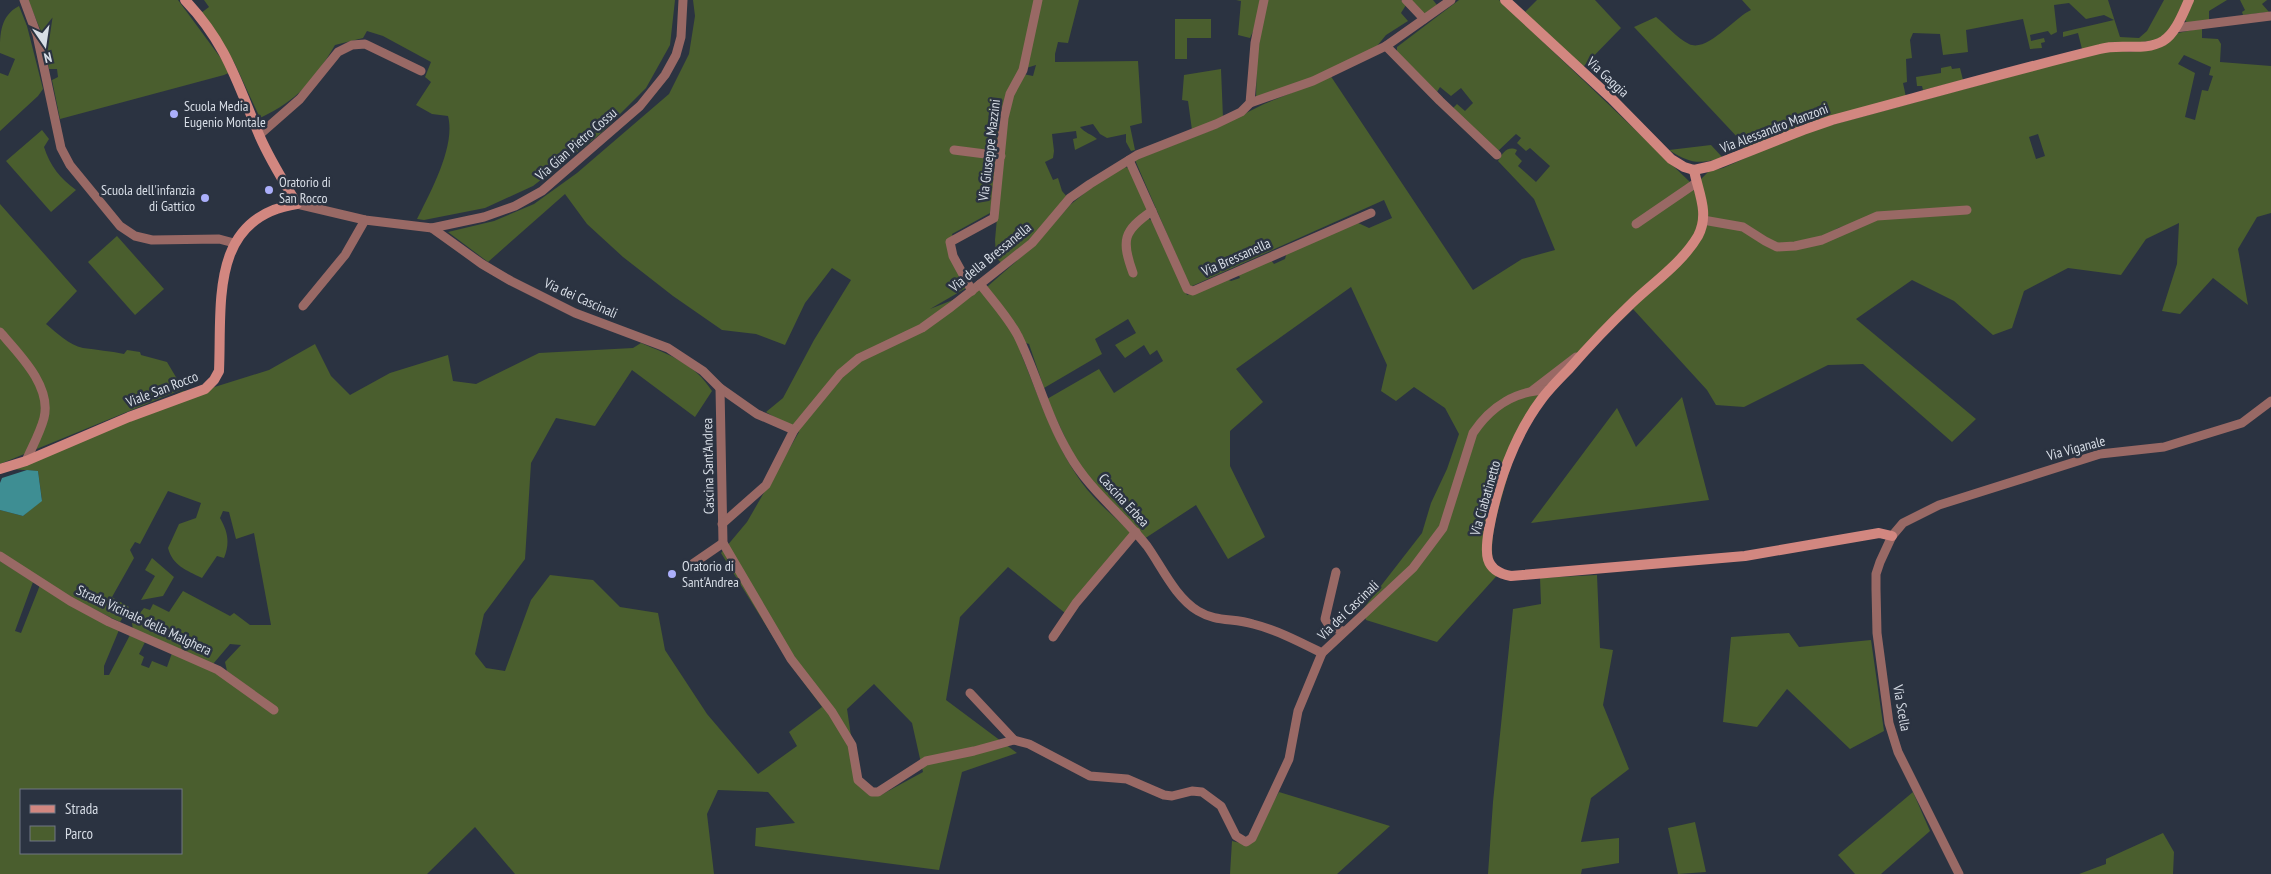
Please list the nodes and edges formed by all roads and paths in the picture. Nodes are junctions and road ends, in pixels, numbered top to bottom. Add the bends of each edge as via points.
1 (24, 0) edge
2 (185, 0) edge
3 (683, 0) edge
4 (1038, 0) edge
5 (1264, 0) edge
6 (1406, 0) edge
7 (1451, 0) edge
8 (1505, 0) edge
9 (2189, 0) edge
10 (2271, 16) edge
11 (1424, 19) junction
12 (2175, 28) junction
13 (1386, 46) junction
14 (421, 71) dead end
15 (1250, 103) junction
16 (259, 135) junction
17 (954, 150) dead end
18 (1497, 155) dead end
19 (1001, 156) junction
20 (1129, 160) junction
21 (1694, 170) junction
22 (1696, 183) junction
23 (297, 204) junction
24 (1967, 210) dead end
25 (1152, 211) junction
26 (1371, 213) dead end
27 (365, 220) junction
28 (1703, 220) junction
29 (1636, 224) dead end
30 (432, 228) junction
31 (234, 243) junction
32 (1133, 273) dead end
33 (980, 284) junction
34 (972, 291) junction
35 (303, 306) dead end
36 (0, 332) edge
37 (1590, 346) junction
38 (720, 388) junction
39 (1533, 390) junction
40 (1549, 390) junction
41 (2271, 402) edge
42 (794, 430) junction
43 (26, 461) junction
44 (0, 469) edge
45 (722, 524) junction
46 (1136, 532) junction
47 (1892, 536) junction
48 (724, 543) junction
49 (0, 556) edge
50 (691, 565) dead end
51 (1336, 572) dead end
52 (1343, 632) junction
53 (1053, 637) dead end
54 (1322, 653) junction
55 (970, 693) dead end
56 (274, 710) dead end
57 (1014, 740) junction
58 (1959, 874) edge

1 - 31 street via 37,35 61,148 70,165 120,226 135,236 152,240 220,239
2 - 16 street via 222,46
3 - 30 street, Via Gian Pietro Cossu via 680,37 666,75 618,126 542,191 484,217
4 - 19 street, Via Giuseppe Mazzini via 1023,70 1010,94 1004,118
5 - 15 street via 1255,43
6 - 11 street
7 - 11 street, Via della Bressanella
8 - 21 street, Via Gaggia via 1612,98 1672,159
9 - 12 street, Via Alessandro Manzoni
10 - 12 street
11 - 13 street, Via della Bressanella
12 - 21 street, Via Alessandro Manzoni via 2168,38 2155,44 2102,48 1832,120 1733,159
13 - 15 street, Via della Bressanella via 1313,81
13 - 18 street
14 - 16 street via 365,44 352,45 338,52 300,100
15 - 20 street, Via della Bressanella via 1241,112 1216,124
16 - 23 street
17 - 19 street
19 - 34 street, Via Giuseppe Mazzini via 994,218 950,242 952,256
20 - 25 street, Via Bressanella
20 - 33 street, Via della Bressanella via 1070,198 1032,243
21 - 22 street
22 - 28 street via 1704,200
22 - 29 street
23 - 27 street, Via Gian Pietro Cossu
23 - 31 street, Viale San Rocco via 276,208 257,218
24 - 28 street via 1876,216 1822,240 1777,247 1743,227
25 - 26 street, Via Bressanella via 1187,289 1193,291
25 - 32 street via 1133,224 1127,236 1126,253
27 - 30 street, Via Gian Pietro Cossu
27 - 35 street via 345,255
28 - 37 street, Via Ciabatinetto via 1699,234 1677,262
30 - 38 street, Via dei Cascinali via 482,264 519,285 575,313 668,348 703,371
31 - 43 street, Viale San Rocco via 222,285 219,371 214,380 205,389
33 - 34 street, Via della Bressanella
33 - 46 street, Cascina Erbea via 1017,335 1054,428 1070,456 1097,493
34 - 42 street, Via della Bressanella via 922,328 859,358 840,374
36 - 43 street via 38,382 45,400 44,418
37 - 39 street, Via dei Cascinali
37 - 40 street, Via Ciabatinetto
38 - 42 street via 757,414
38 - 45 street, Cascina Sant'Andrea
39 - 40 street, Via dei Cascinali
39 - 52 street, Via dei Cascinali via 1506,400 1482,419 1473,433 1444,528 1413,568
40 - 47 street, Via Ciabatinetto via 1516,443 1490,523 1487,556 1494,570 1501,574 1539,574 1745,556 1880,533
41 - 47 street, Via Viganale via 2242,423 2164,447 2091,457 1939,504 1903,523
42 - 45 street, Via della Bressanella via 766,484
43 - 44 street, Viale San Rocco
45 - 48 street, Cascina Sant'Andrea
46 - 53 street via 1076,602
46 - 54 street, Cascina Erbea via 1175,588 1196,610 1216,619 1266,628
47 - 58 street, Via Scella via 1880,562 1876,589 1879,651 1889,723 1898,752
48 - 50 street
48 - 57 street, Cascina Sant'Andrea via 791,659 852,744 858,780 872,792 926,761
49 - 56 street, Strada Vicinale della Malghera via 109,622 218,670
51 - 52 street via 1325,619 1330,627
52 - 54 street, Via dei Cascinali
54 - 57 street, Via dei Cascinali via 1298,711 1289,758 1252,838 1246,842 1236,836 1221,806 1202,792 1192,790 1164,795 1127,778 1090,776 1029,744
55 - 57 street

